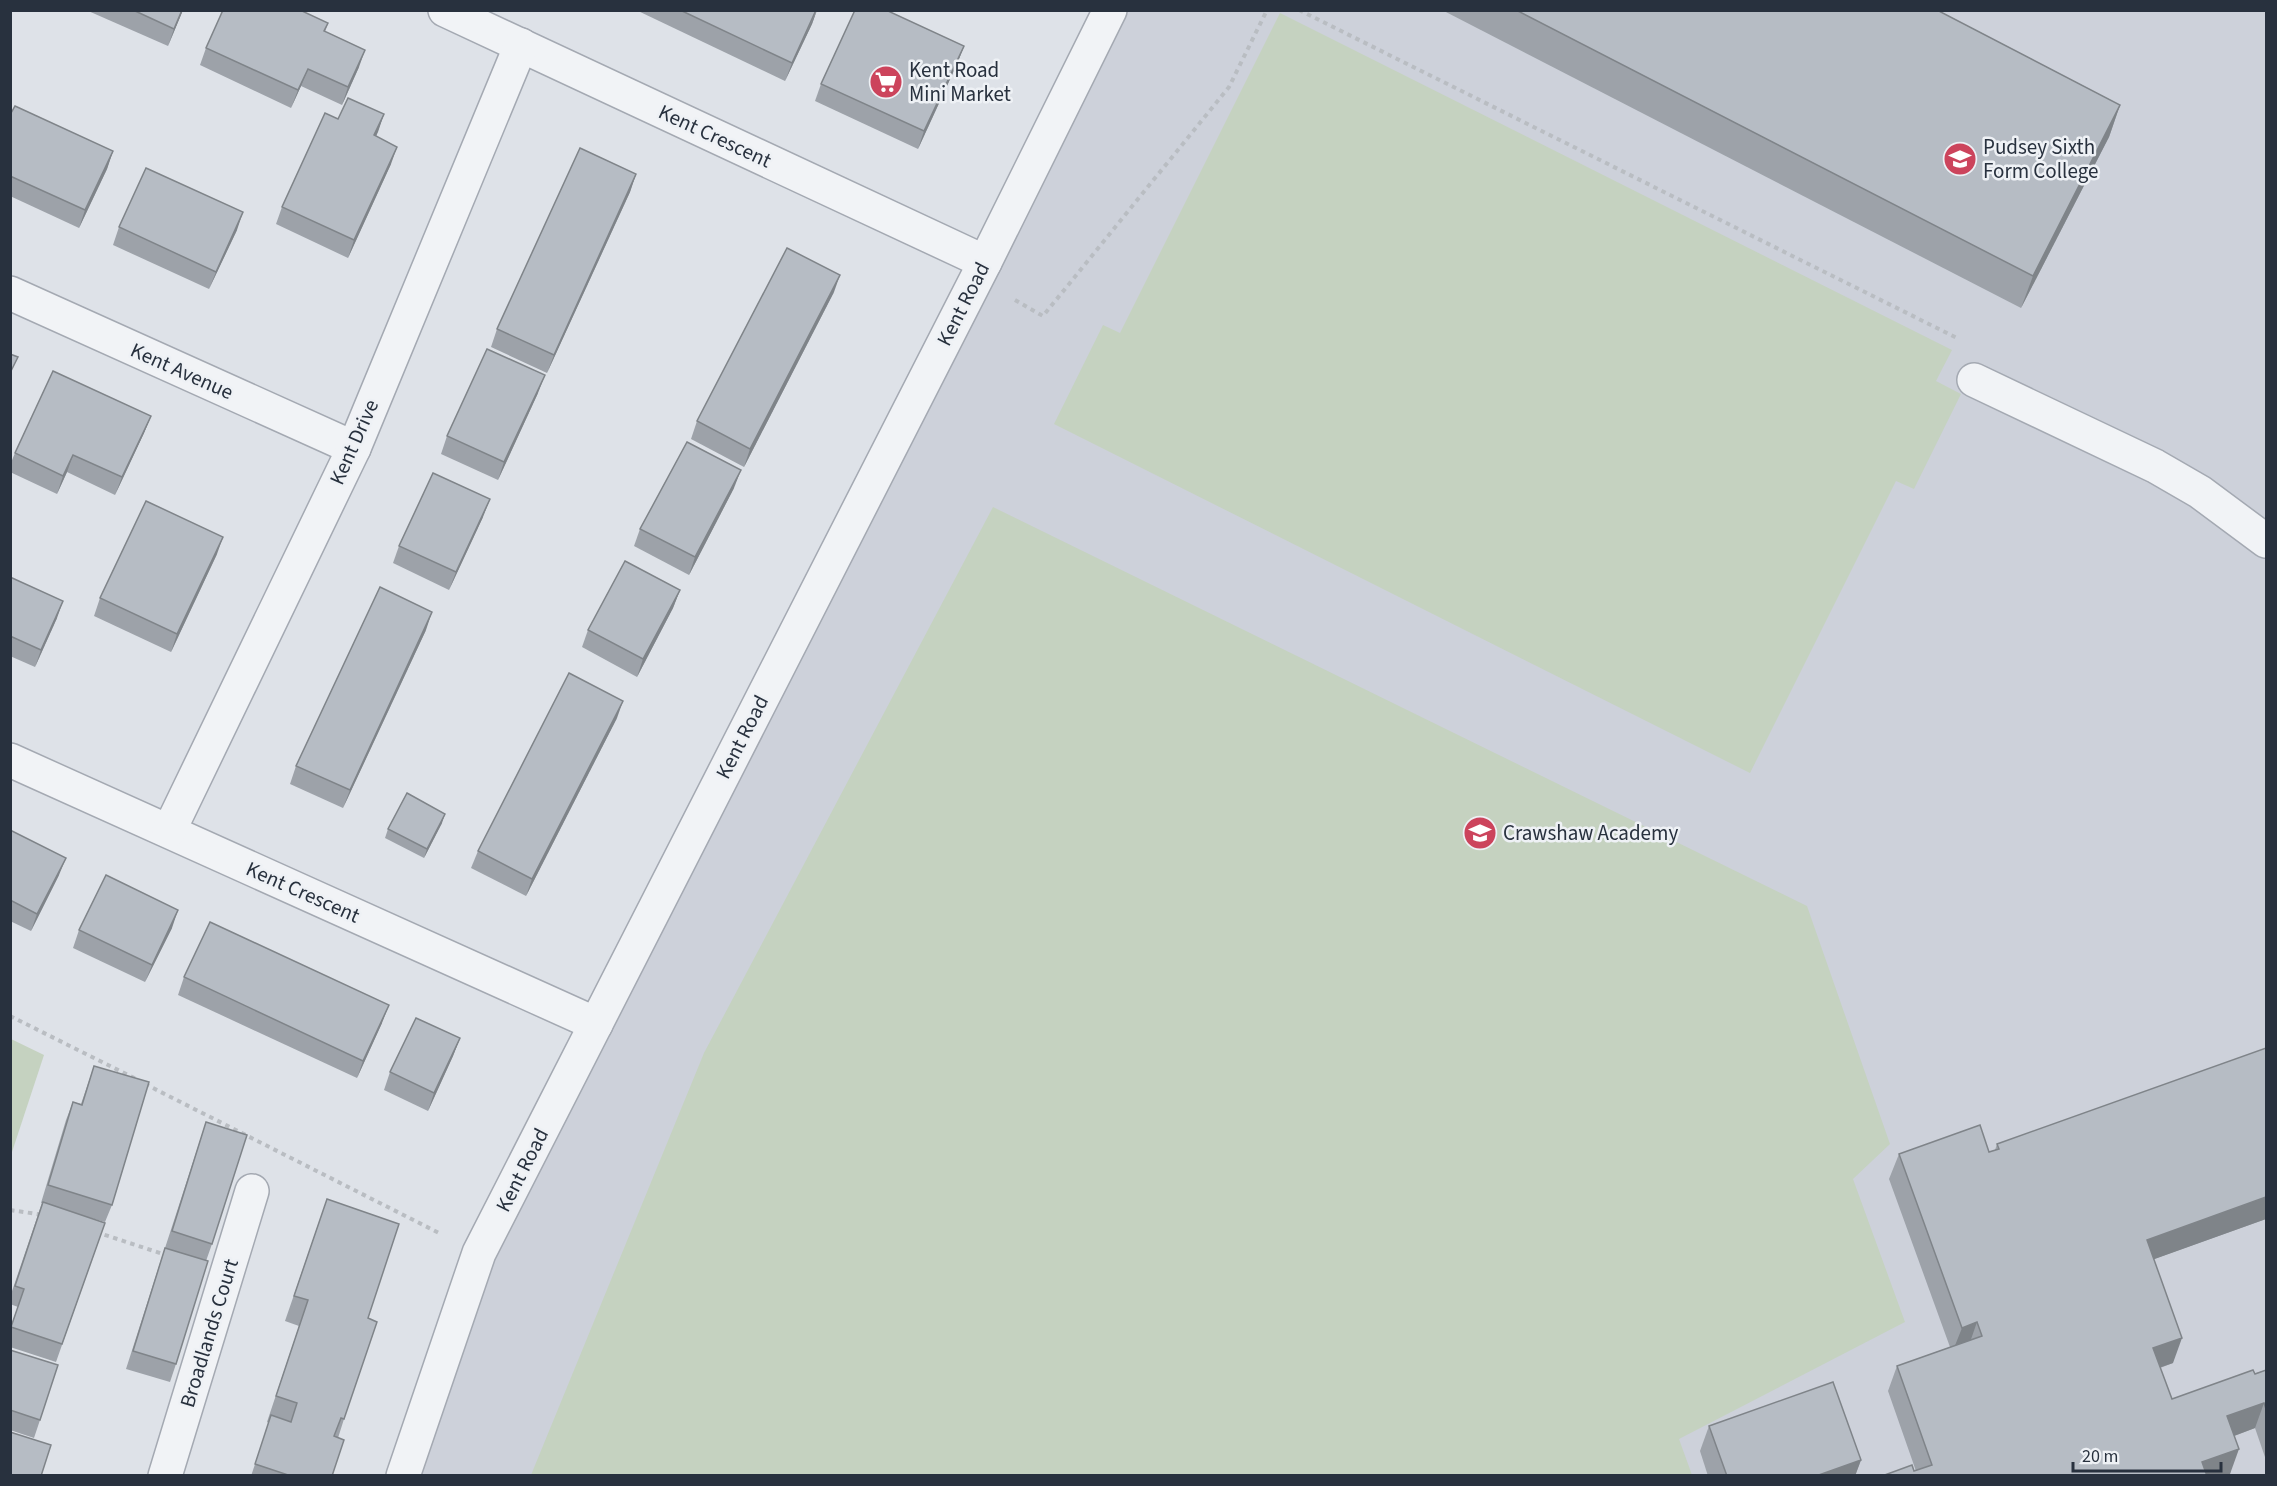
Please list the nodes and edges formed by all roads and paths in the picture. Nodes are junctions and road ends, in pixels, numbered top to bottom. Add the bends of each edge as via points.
1 (445, 10) edge
2 (1110, 10) edge
3 (1267, 10) edge
4 (1299, 10) edge
5 (520, 45) junction
6 (981, 270) junction
7 (10, 293) edge
8 (1974, 380) joint
9 (354, 448) junction
10 (2266, 541) edge
11 (10, 760) edge
12 (169, 831) junction
13 (10, 1016) edge
14 (596, 1024) junction
15 (252, 1191) dead end
16 (10, 1210) edge
17 (49, 1217) edge
18 (93, 1231) edge
19 (479, 1253) junction
20 (227, 1275) junction
21 (165, 1476) edge
22 (403, 1476) edge

1 - 5 street, Kent Crescent
2 - 6 street, Kent Road
3 - 6 path via 1228,87 1043,316
4 - 8 path via 1971,345
5 - 6 street, Kent Crescent
5 - 9 street, Kent Drive
6 - 14 street, Kent Road
7 - 9 street, Kent Avenue
8 - 10 street via 2155,466 2200,492
9 - 12 street, Kent Drive
11 - 12 street, Kent Crescent
12 - 14 street, Kent Crescent
13 - 19 path
14 - 19 street, Kent Road
15 - 20 street, Broadlands Court
16 - 17 path
18 - 20 path
19 - 22 street, Kent Road
20 - 21 street, Broadlands Court

